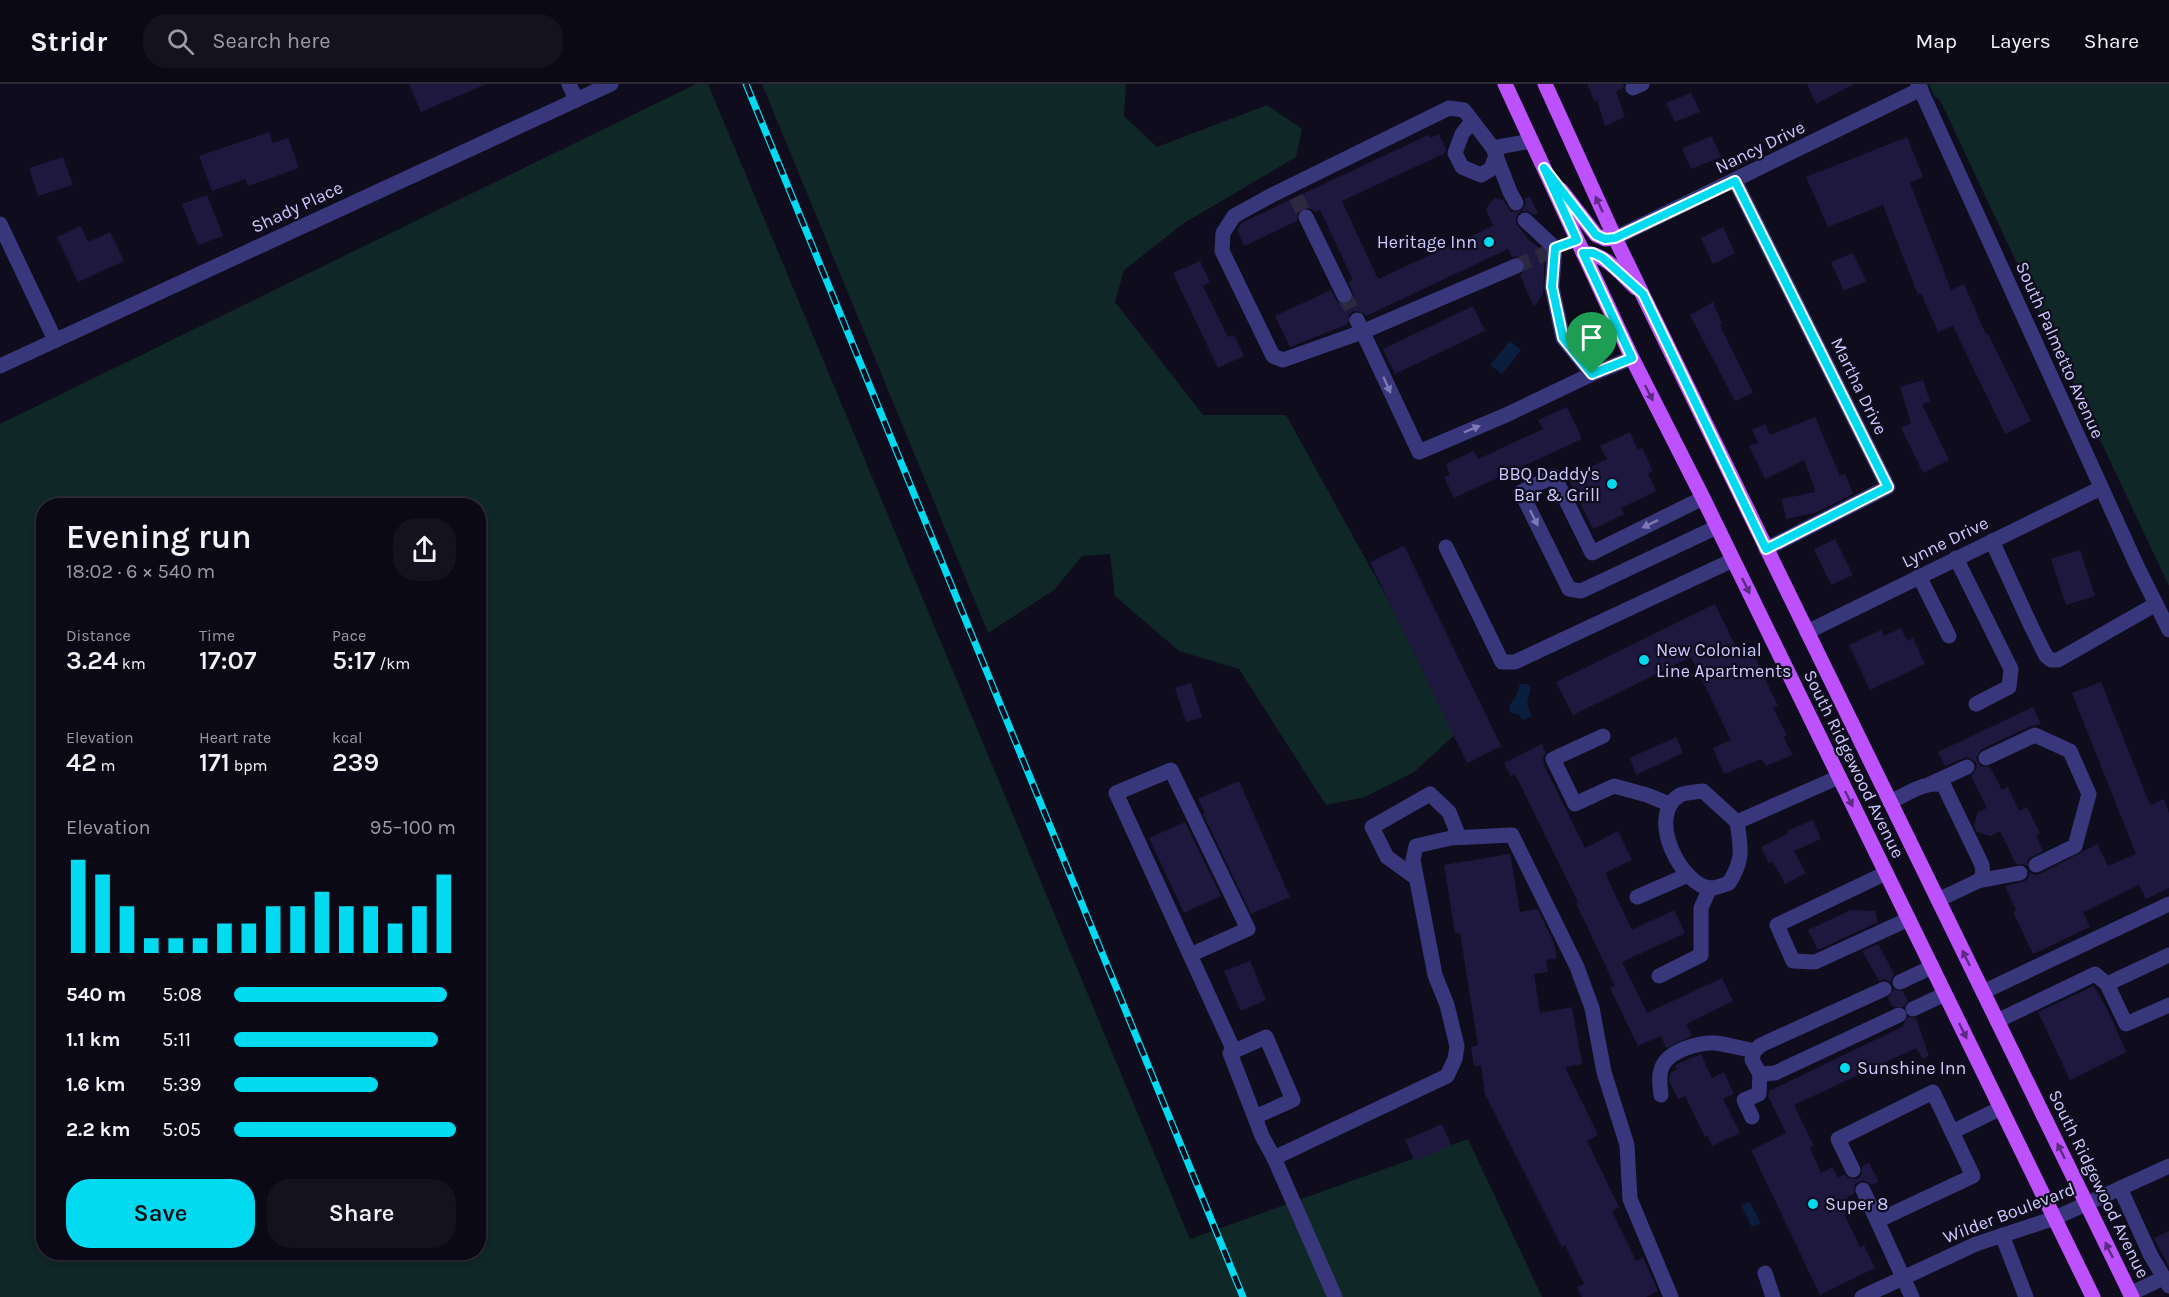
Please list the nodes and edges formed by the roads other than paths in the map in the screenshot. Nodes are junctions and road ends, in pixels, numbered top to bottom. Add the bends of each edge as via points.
1 (569, 84) edge
2 (611, 84) edge
3 (1505, 84) edge
4 (1545, 84) edge
5 (1919, 87) edge
6 (576, 99) junction
7 (1473, 121) junction
8 (1532, 141) junction
9 (1495, 151) junction
10 (1544, 168) junction
11 (1735, 181) junction
12 (1516, 203) dead end
13 (1305, 216) tunnel mouth
14 (1525, 220) dead end
15 (0, 224) edge
16 (1615, 238) junction
17 (1580, 246) junction
18 (1552, 250) junction
19 (1516, 266) tunnel mouth
20 (1643, 294) junction
21 (1344, 295) tunnel mouth
22 (1360, 326) junction
23 (55, 340) junction
24 (1632, 358) junction
25 (0, 366) edge
26 (1592, 374) junction
27 (2101, 488) junction
28 (1703, 498) junction
29 (1717, 527) junction
30 (1992, 541) junction
31 (1446, 547) dead end
32 (1766, 549) junction
33 (1956, 558) junction
34 (1733, 560) junction
35 (1919, 576) junction
36 (2156, 604) junction
37 (2169, 630) edge
38 (1807, 632) junction
39 (1949, 636) dead end
40 (1976, 704) dead end
41 (1603, 736) dead end
42 (1986, 758) dead end
43 (1967, 767) dead end
44 (1839, 777) junction
45 (1930, 784) junction
46 (1890, 802) junction
47 (1669, 804) junction
48 (1737, 822) junction
49 (1459, 837) junction
50 (2036, 864) dead end
51 (1886, 873) junction
52 (2020, 873) dead end
53 (1688, 875) junction
54 (1416, 878) junction
55 (1978, 881) junction
56 (1710, 888) junction
57 (1636, 897) dead end
58 (1938, 900) junction
59 (2169, 904) edge
60 (1909, 919) junction
61 (2169, 955) edge
62 (1190, 956) junction
63 (1932, 967) junction
64 (1659, 976) dead end
65 (1900, 982) dead end
66 (2108, 984) junction
67 (1884, 989) dead end
68 (1983, 992) junction
69 (1945, 994) junction
70 (2169, 1005) edge
71 (1997, 1021) junction
72 (1234, 1051) junction
73 (1754, 1051) junction
74 (1760, 1074) junction
75 (1661, 1095) dead end
76 (2001, 1108) junction
77 (1255, 1117) junction
78 (1752, 1117) dead end
79 (1952, 1132) junction
80 (1274, 1158) junction
81 (2169, 1166) edge
82 (1853, 1170) dead end
83 (2120, 1188) junction
84 (1863, 1190) dead end
85 (2087, 1204) junction
86 (2055, 1218) junction
87 (1877, 1221) junction
88 (2002, 1236) junction
89 (1765, 1273) dead end
90 (1903, 1278) junction
91 (2166, 1282) edge
92 (2131, 1296) edge
93 (1335, 1297) edge
94 (1671, 1297) edge
95 (1773, 1297) edge
96 (1862, 1297) edge
97 (1912, 1297) edge
98 (2026, 1297) edge
99 (2093, 1297) edge

1 - 6 street
2 - 6 street, Shady Place
3 - 8 main road, South Ridgewood Avenue
16 -> 4 main road, South Ridgewood Avenue
5 - 11 street, Nancy Drive
5 - 27 street, South Palmetto Avenue
6 - 23 street, Shady Place
7 - 9 street
7 - 9 street via 1462,134 1455,153 1462,167 1481,175 1491,169
7 - 22 street via 1464,110 1449,108 1293,191 1234,216 1223,233 1222,251 1273,356 1283,360
8 - 9 street
8 - 10 main road, South Ridgewood Avenue
9 - 12 street
10 - 16 main road via 1596,235
10 - 17 main road, South Ridgewood Avenue
11 - 16 street, Nancy Drive
11 - 32 street, Martha Drive via 1888,487
13 - 21 street
14 - 18 street
15 - 23 street
16 - 20 main road, South Ridgewood Avenue
17 - 18 street
17 - 20 main road via 1603,258
17 - 24 main road, South Ridgewood Avenue
18 - 26 street via 1552,287 1563,338
19 - 22 street
20 - 32 main road, South Ridgewood Avenue
22 -> 26 street via 1419,452
23 - 25 street, Shady Place
24 - 26 street
24 -> 28 main road, South Ridgewood Avenue
27 - 30 street, Lynne Drive
27 - 36 street, South Palmetto Avenue
28 - 29 main road, South Ridgewood Avenue
28 -> 29 street via 1592,553 1554,476 1521,492 1569,589 1581,591
29 - 34 main road, South Ridgewood Avenue
30 - 33 street, Lynne Drive
30 - 36 street via 2036,637 2051,660 2058,660
31 - 34 street via 1502,662 1515,662
32 - 38 main road, South Ridgewood Avenue
33 - 35 street, Lynne Drive
33 - 40 street via 2011,669 2010,687
34 -> 44 main road, South Ridgewood Avenue
35 - 38 street, Lynne Drive
35 - 39 street
36 - 37 street, South Palmetto Avenue
38 - 46 main road, South Ridgewood Avenue
41 - 47 street via 1553,759 1575,804 1614,786
42 - 50 street via 2035,735 2070,751 2088,794 2075,846
43 - 45 street
44 - 48 street
44 -> 51 main road, South Ridgewood Avenue
45 - 46 street
45 - 55 street via 1944,786 1982,865 1983,875
46 - 58 main road, South Ridgewood Avenue
47 - 48 street via 1681,794 1703,791
47 - 53 street via 1666,838
48 - 56 street via 1739,868 1729,883
49 - 54 street via 1416,846
49 - 54 street via 1449,812 1430,794 1372,827 1387,857
49 - 94 street via 1512,835 1576,967 1592,1008 1604,1072 1627,1145 1630,1198
51 - 60 main road, South Ridgewood Avenue
51 - 60 street via 1777,925 1793,962 1815,962
52 - 55 street
53 - 56 street
53 - 57 street
54 - 80 street via 1435,975 1457,1046 1447,1076
55 - 58 street
56 - 64 street via 1701,908 1701,956
68 -> 58 main road, South Ridgewood Avenue
59 - 68 street
60 - 63 main road, South Ridgewood Avenue
61 - 66 street
62 - 62 street via 1116,793 1171,770 1248,929
62 - 72 street
63 - 65 street
63 - 69 main road, South Ridgewood Avenue
66 - 70 street via 2126,1024
66 - 71 street via 2095,974
67 - 73 street
68 - 71 main road, South Ridgewood Avenue
69 - 74 street via 1775,1072
69 -> 76 main road, South Ridgewood Avenue
85 -> 71 main road, South Ridgewood Avenue
72 - 77 street via 1230,1053
72 - 77 street via 1266,1037 1293,1100
73 - 74 street via 1752,1060
73 - 75 street via 1714,1043 1672,1055 1662,1065
74 - 78 street via 1759,1094 1744,1100
76 - 79 street
76 - 86 main road, South Ridgewood Avenue
77 - 80 street
79 - 82 street via 1933,1092 1838,1138
79 - 87 street via 1973,1176
80 - 93 street
81 - 83 street, Wilder Boulevard
83 - 85 street, Wilder Boulevard
83 - 91 street
84 - 87 street
85 - 86 street, Wilder Boulevard
92 -> 85 main road, South Ridgewood Avenue
86 - 88 street, Wilder Boulevard
86 - 99 main road, South Ridgewood Avenue
87 - 90 street
88 - 90 street, Wilder Boulevard
88 - 98 street
89 - 95 street
90 - 96 street, Wilder Boulevard
90 - 97 street
91 - 92 street

